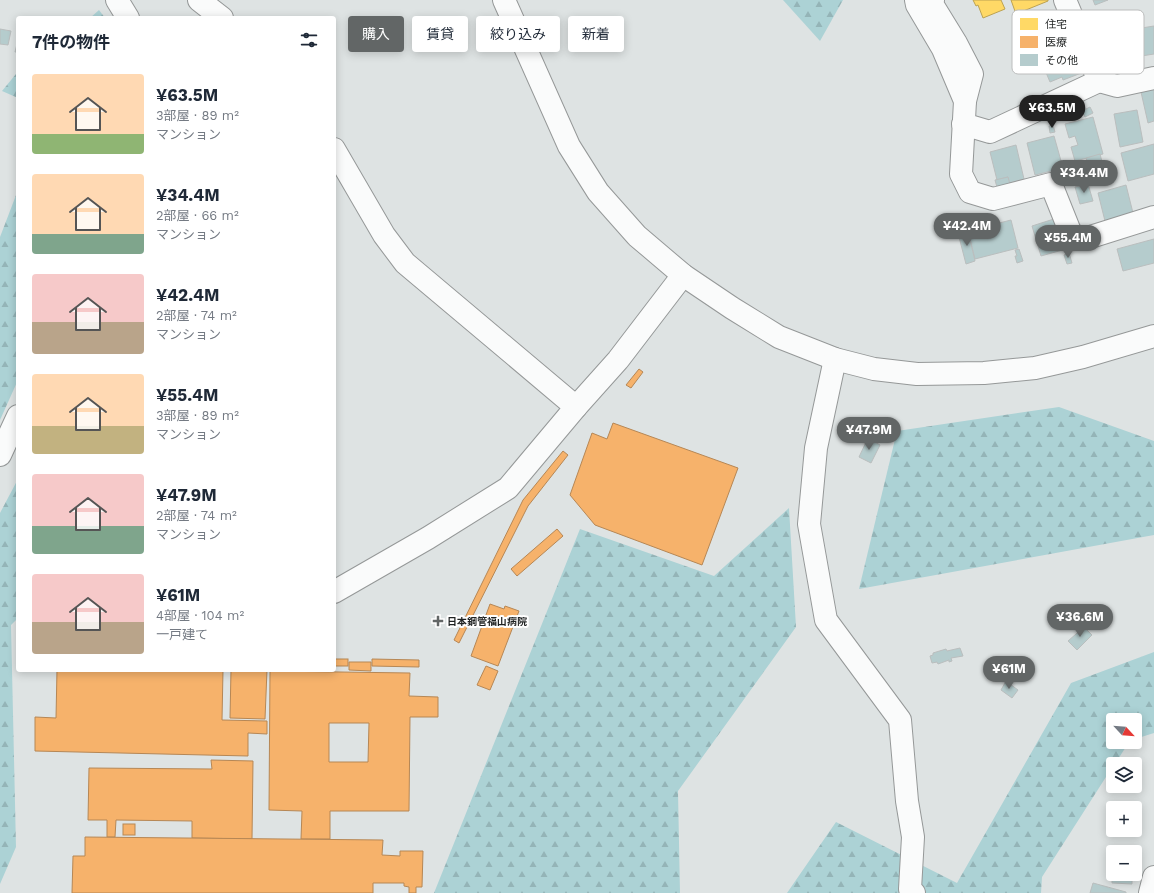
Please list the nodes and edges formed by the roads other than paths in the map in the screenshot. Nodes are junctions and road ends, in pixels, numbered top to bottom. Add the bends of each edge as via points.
1 (117, 0) edge
2 (199, 0) edge
3 (504, 0) edge
4 (916, 0) edge
5 (933, 0) edge
6 (1065, 0) edge
7 (1069, 10) edge
8 (127, 16) edge
9 (219, 16) edge
10 (1096, 74) edge
11 (1154, 78) edge
12 (1099, 81) junction
13 (965, 101) junction
14 (963, 124) junction
15 (336, 152) edge
16 (1154, 217) edge
17 (683, 275) junction
18 (1154, 336) edge
19 (835, 359) junction
20 (576, 407) junction
21 (16, 420) edge
22 (0, 455) edge
23 (336, 591) edge
24 (914, 893) edge

1 - 8 street
2 - 9 street
3 - 17 street via 569,146 598,192 637,236
4 - 13 street via 943,49
5 - 13 street via 932,4 972,74
6 - 7 street
10 - 12 street
11 - 12 street via 1117,86
12 - 14 street via 990,132
13 - 14 street
14 - 16 street via 961,174 970,192 993,199 1051,184 1071,234 1084,239
15 - 20 street via 384,235 405,263
17 - 19 street via 779,337
17 - 20 street via 618,360
18 - 19 street via 1035,368 984,373 918,374 874,369
19 - 24 street via 816,448 809,524 826,620 900,720 907,801 913,836 910,888
20 - 23 street via 508,488
21 - 22 street

